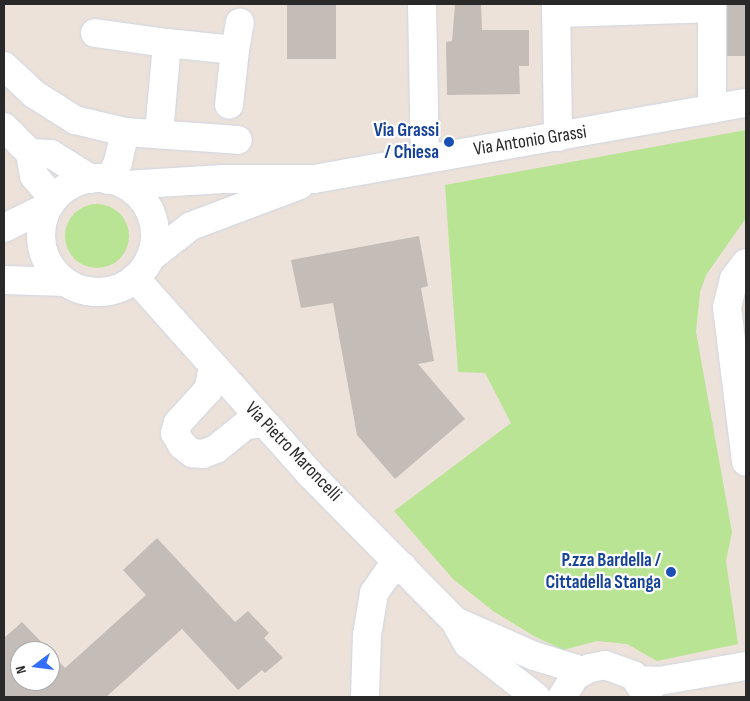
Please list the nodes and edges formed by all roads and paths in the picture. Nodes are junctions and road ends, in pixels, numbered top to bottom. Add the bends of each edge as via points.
1 (422, 4) edge
2 (556, 8) edge
3 (240, 22) dead end
4 (95, 33) dead end
5 (167, 43) junction
6 (235, 50) junction
7 (4, 66) edge
8 (746, 103) edge
9 (229, 105) dead end
10 (712, 109) junction
11 (4, 126) edge
12 (124, 132) junction
13 (159, 132) junction
14 (558, 137) junction
15 (238, 140) dead end
16 (30, 153) junction
17 (425, 159) junction
18 (314, 179) junction
19 (108, 181) junction
20 (51, 203) junction
21 (4, 228) edge
22 (746, 263) edge
23 (142, 268) junction
24 (4, 280) edge
25 (65, 282) junction
26 (214, 367) junction
27 (264, 423) junction
28 (746, 462) edge
29 (403, 567) junction
30 (455, 621) junction
31 (746, 666) edge
32 (583, 671) junction
33 (643, 689) edge
34 (365, 697) edge
35 (536, 697) edge
36 (562, 697) edge

1 - 17 street
2 - 10 street via 712,8
2 - 14 street
3 - 6 street
4 - 5 street
5 - 6 street
5 - 13 street
6 - 9 street
7 - 12 street via 34,94 75,120
8 - 10 street, Via Antonio Grassi
10 - 14 street, Via Antonio Grassi
11 - 16 street
12 - 13 street
12 - 19 street via 118,162
13 - 15 street
14 - 17 street, Via Antonio Grassi
16 - 19 street via 51,154
16 - 20 street via 34,176
17 - 18 street, Via Antonio Grassi
18 - 19 street, Via Antonio Grassi
18 - 23 street, Via Antonio Grassi via 191,226
19 - 20 street via 71,185
19 - 23 street via 141,198 152,217 154,238
20 - 21 street
20 - 25 street via 42,226 42,247 50,266
22 - 28 street via 734,279 727,307
23 - 25 street via 116,289 95,292
23 - 26 street, Via Pietro Maroncelli
24 - 25 street
26 - 27 street, Via Pietro Maroncelli
26 - 27 street via 208,390 178,423 175,433 182,445 192,454 203,454 216,450 246,425
27 - 29 street, Via Pietro Maroncelli
29 - 30 street, Via Pietro Maroncelli via 429,598
29 - 34 street via 388,573 374,593 367,635
30 - 32 street, Via Pietro Maroncelli via 518,650
30 - 35 street, Via Pietro Maroncelli via 468,644
31 - 33 street via 659,681
32 - 33 street via 612,666 626,671
32 - 36 street via 569,683

